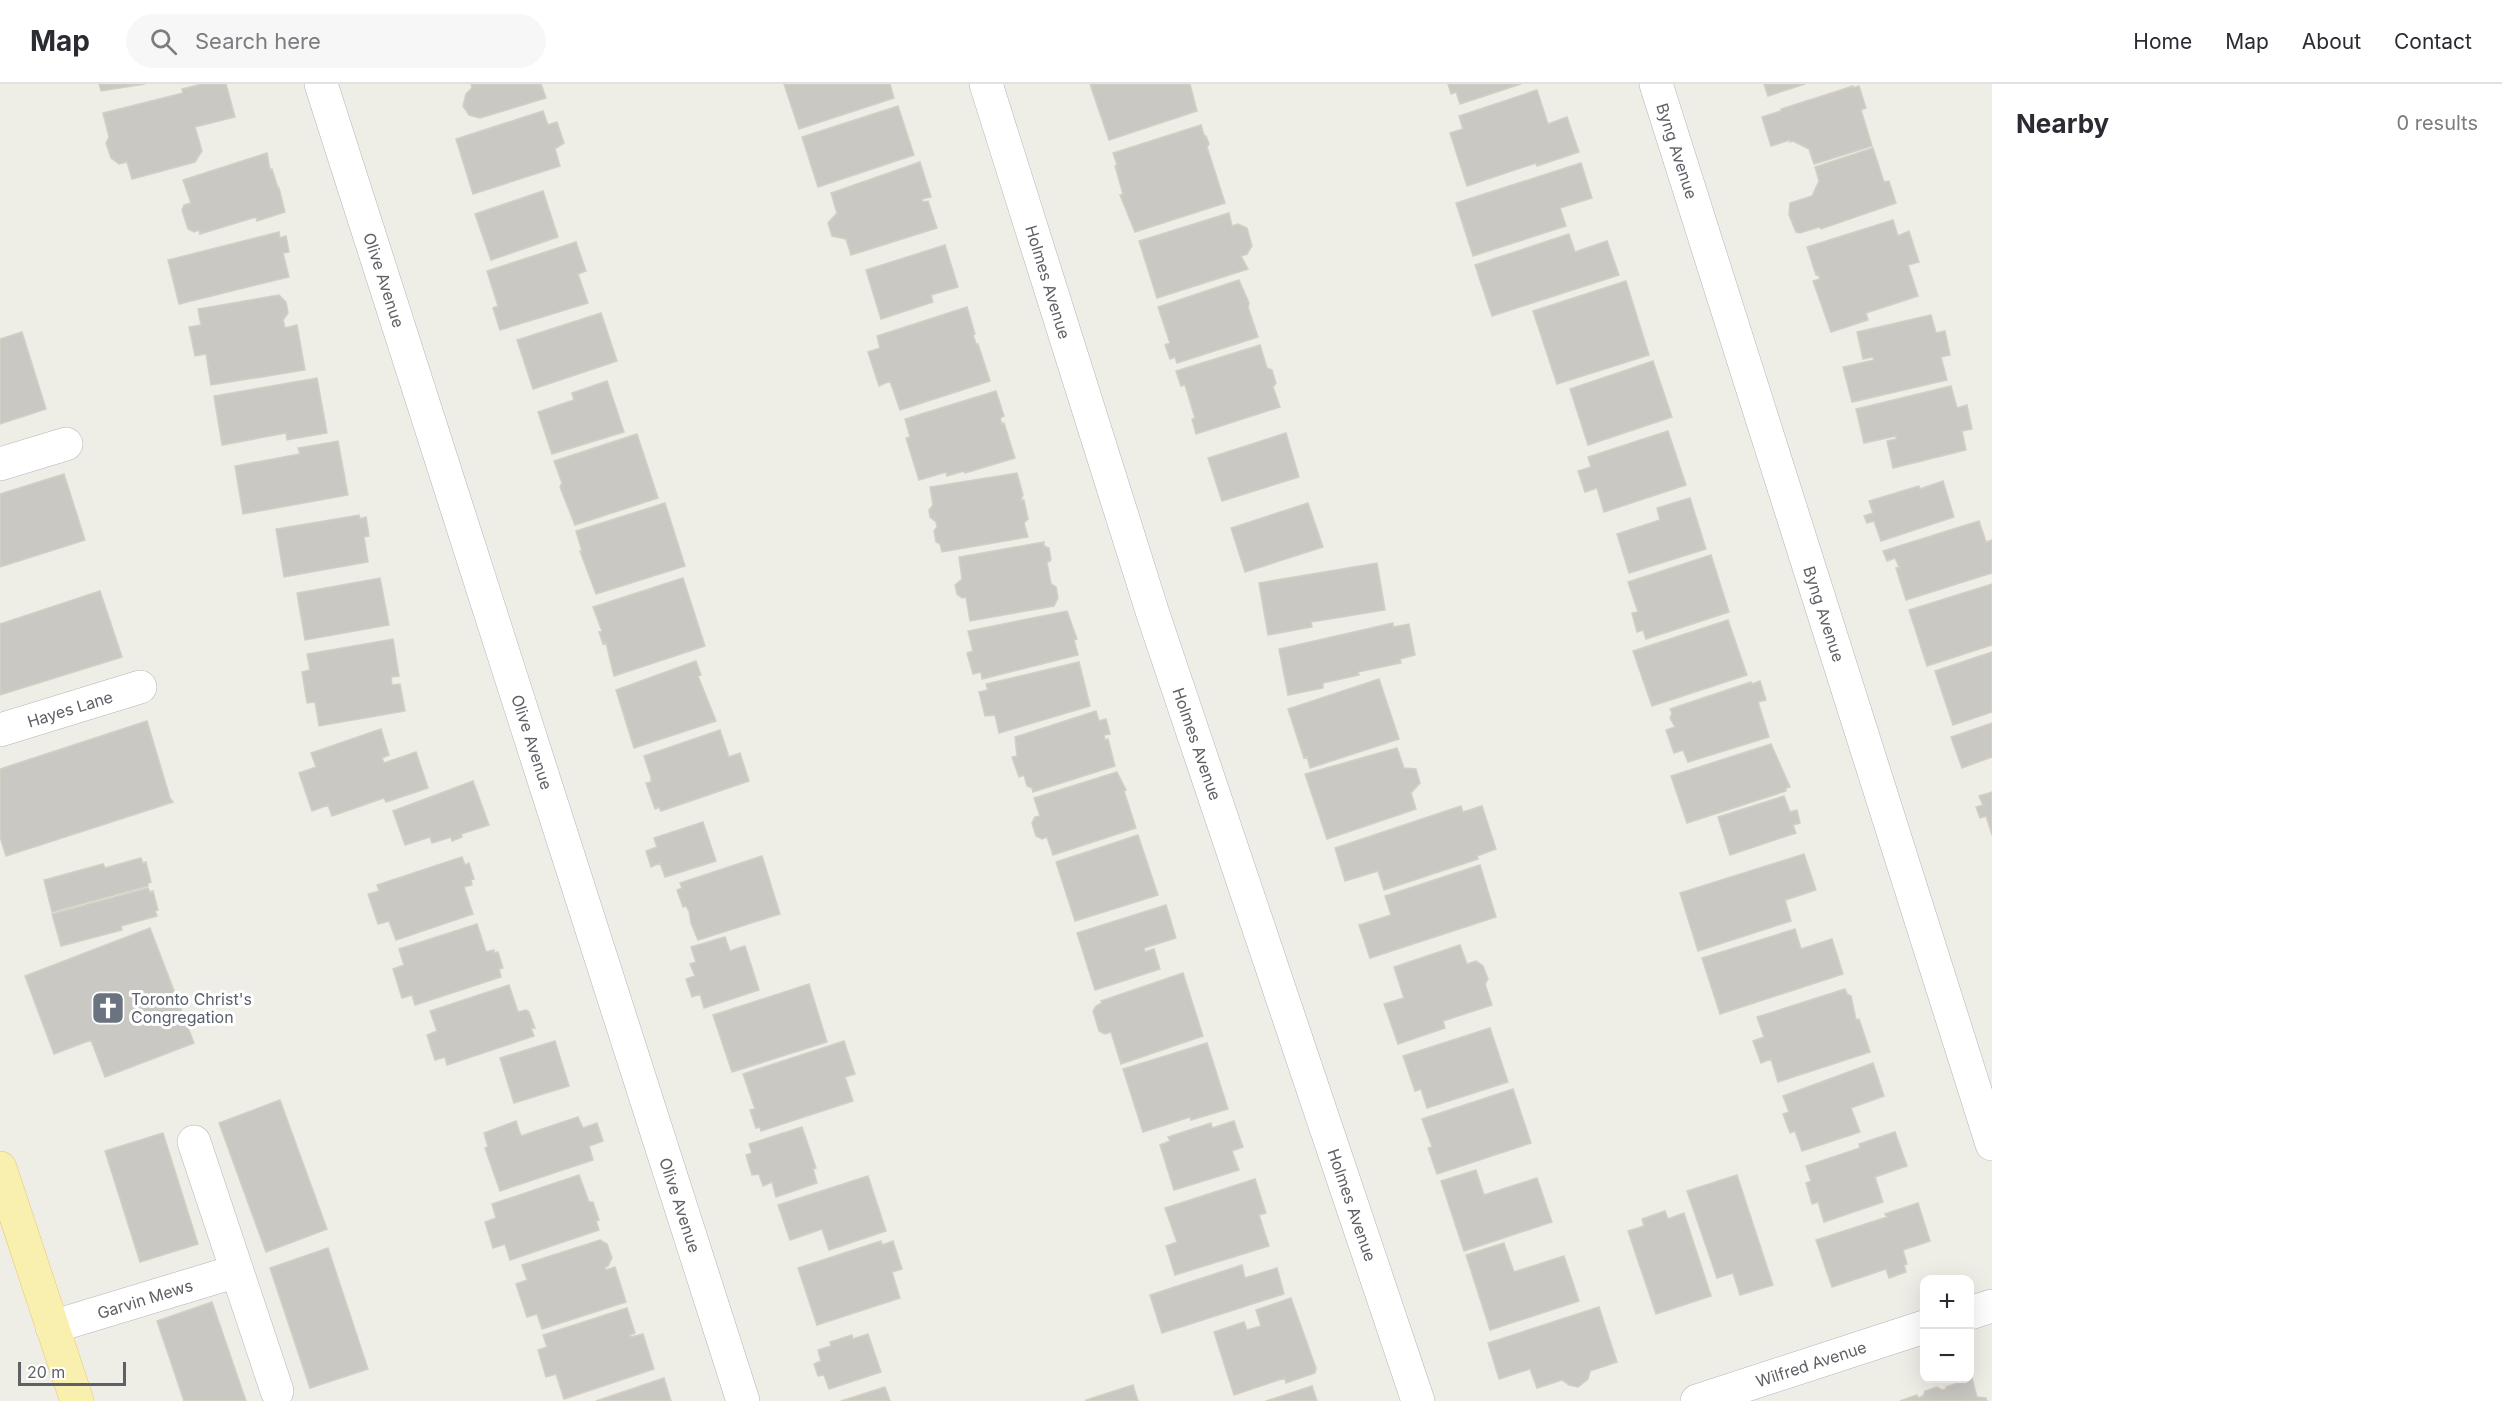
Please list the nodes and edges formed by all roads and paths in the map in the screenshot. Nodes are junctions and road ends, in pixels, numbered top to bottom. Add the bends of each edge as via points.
1 (321, 84) edge
2 (986, 84) edge
3 (1656, 84) edge
4 (66, 444) dead end
5 (0, 464) edge
6 (140, 687) dead end
7 (0, 730) edge
8 (194, 1142) dead end
9 (1992, 1144) edge
10 (0, 1168) edge
11 (237, 1271) junction
12 (1992, 1306) edge
13 (1974, 1312) edge
14 (52, 1327) junction
15 (1920, 1328) edge
16 (277, 1391) dead end
17 (77, 1401) edge
18 (743, 1401) edge
19 (1418, 1401) edge
20 (1697, 1401) edge

1 - 18 street, Olive Avenue
2 - 19 street, Holmes Avenue via 1153,614
3 - 9 street, Byng Avenue
4 - 5 street
6 - 7 street, Hayes Lane
8 - 11 street
10 - 14 main road
11 - 14 street, Garvin Mews
11 - 16 street
12 - 13 street
14 - 17 main road
15 - 20 street, Wilfred Avenue

